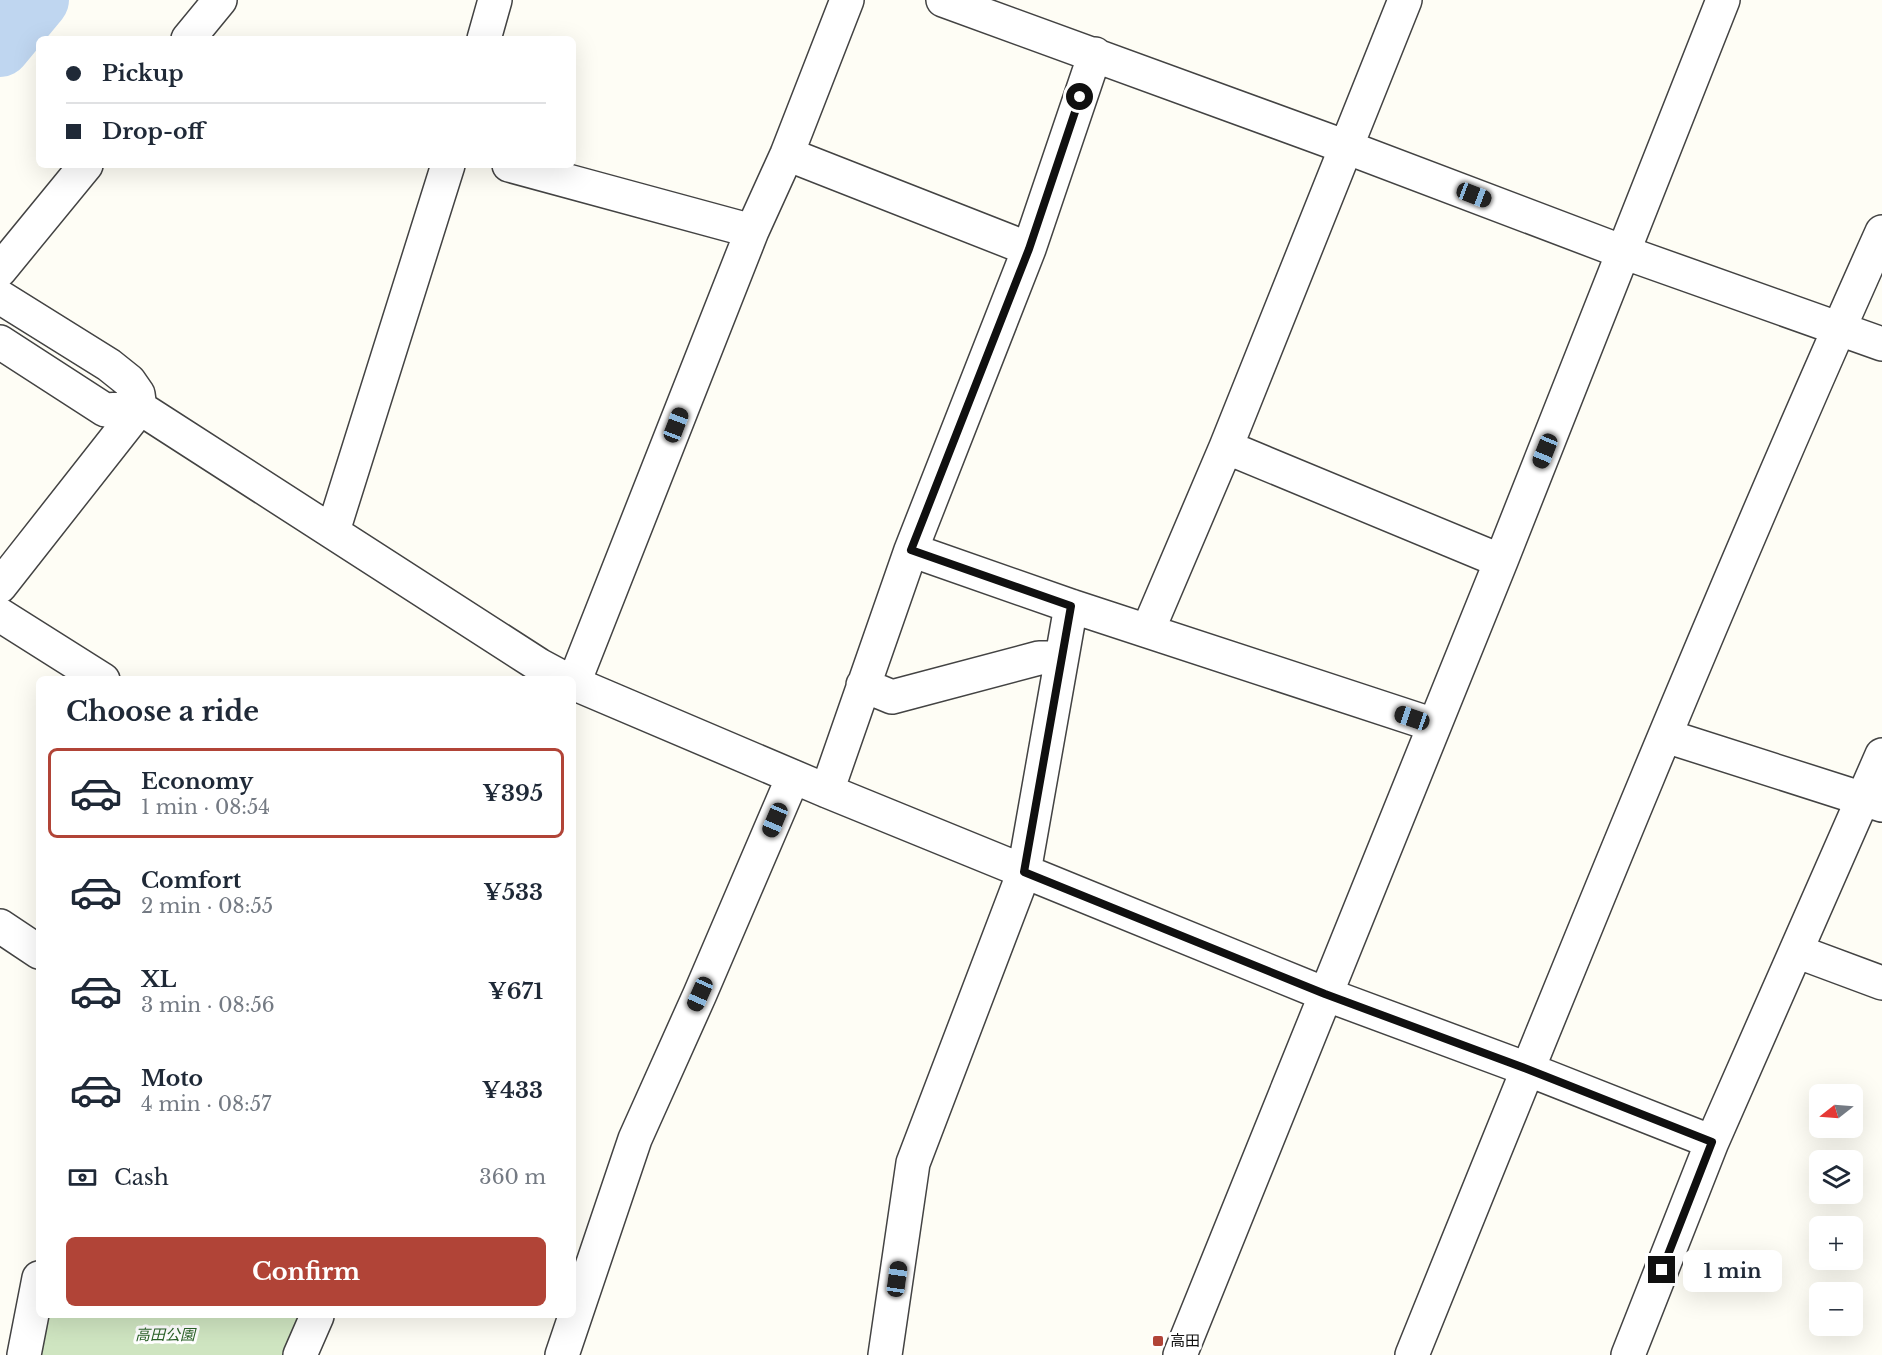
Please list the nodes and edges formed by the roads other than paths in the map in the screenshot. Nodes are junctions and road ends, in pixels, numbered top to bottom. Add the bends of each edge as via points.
1 (220, 0) edge
2 (495, 0) edge
3 (847, 0) edge
4 (943, 0) edge
5 (1405, 0) edge
6 (1723, 0) edge
7 (190, 36) edge
8 (485, 36) edge
9 (1095, 54) junction
10 (1346, 147) junction
11 (787, 154) junction
12 (84, 168) edge
13 (447, 168) edge
14 (520, 168) edge
15 (752, 231) junction
16 (1882, 232) edge
17 (1029, 249) junction
18 (1623, 252) junction
19 (0, 270) edge
20 (0, 297) edge
21 (1839, 327) junction
22 (0, 342) edge
23 (1882, 344) edge
24 (140, 408) junction
25 (1227, 447) junction
26 (333, 531) junction
27 (911, 550) junction
28 (1501, 561) junction
29 (0, 586) edge
30 (1071, 606) junction
31 (0, 615) edge
32 (1148, 630) junction
33 (1061, 658) junction
34 (97, 676) edge
35 (560, 676) edge
36 (576, 676) edge
37 (576, 685) edge
38 (863, 686) junction
39 (1434, 725) junction
40 (1666, 736) junction
41 (1882, 755) edge
42 (794, 777) junction
43 (827, 791) junction
44 (1872, 802) edge
45 (1024, 872) junction
46 (0, 926) edge
47 (36, 950) edge
48 (1796, 951) junction
49 (1882, 983) edge
50 (1325, 994) junction
51 (1527, 1069) junction
52 (1712, 1142) junction
53 (36, 1293) edge
54 (576, 1314) edge
55 (315, 1318) edge
56 (575, 1318) edge
57 (24, 1355) edge
58 (300, 1355) edge
59 (562, 1355) edge
60 (885, 1355) edge
61 (1180, 1355) edge
62 (1412, 1355) edge
63 (1629, 1355) edge

1 - 7 street
2 - 8 street
3 - 11 street
4 - 9 street
5 - 10 street
6 - 18 street
9 - 10 street
9 - 17 street
10 - 18 street
10 - 25 street
11 - 15 street
11 - 17 street
12 - 19 street
13 - 26 street
14 - 15 street
15 - 36 street
16 - 21 street
17 - 27 street
18 - 21 street
18 - 28 street
20 - 24 street via 109,365 129,381 138,394
21 - 23 street
21 - 40 street
22 - 24 street via 105,410
24 - 26 street
24 - 29 street
25 - 28 street
25 - 32 street
26 - 35 street
27 - 30 street
27 - 38 street
28 - 39 street
30 - 32 street
30 - 33 street
31 - 34 street
32 - 39 street
33 - 38 street via 1039,658 892,697
33 - 45 street
37 - 42 street
38 - 43 street
39 - 50 street
40 - 44 street
40 - 51 street
41 - 44 street
42 - 43 street
42 - 54 street via 635,1139
43 - 45 street
44 - 48 street
45 - 50 street
45 - 60 street via 913,1163
46 - 47 street
48 - 49 street
48 - 52 street
50 - 51 street
50 - 61 street
51 - 52 street
51 - 62 street
52 - 63 street
53 - 57 street
55 - 58 street
56 - 59 street

